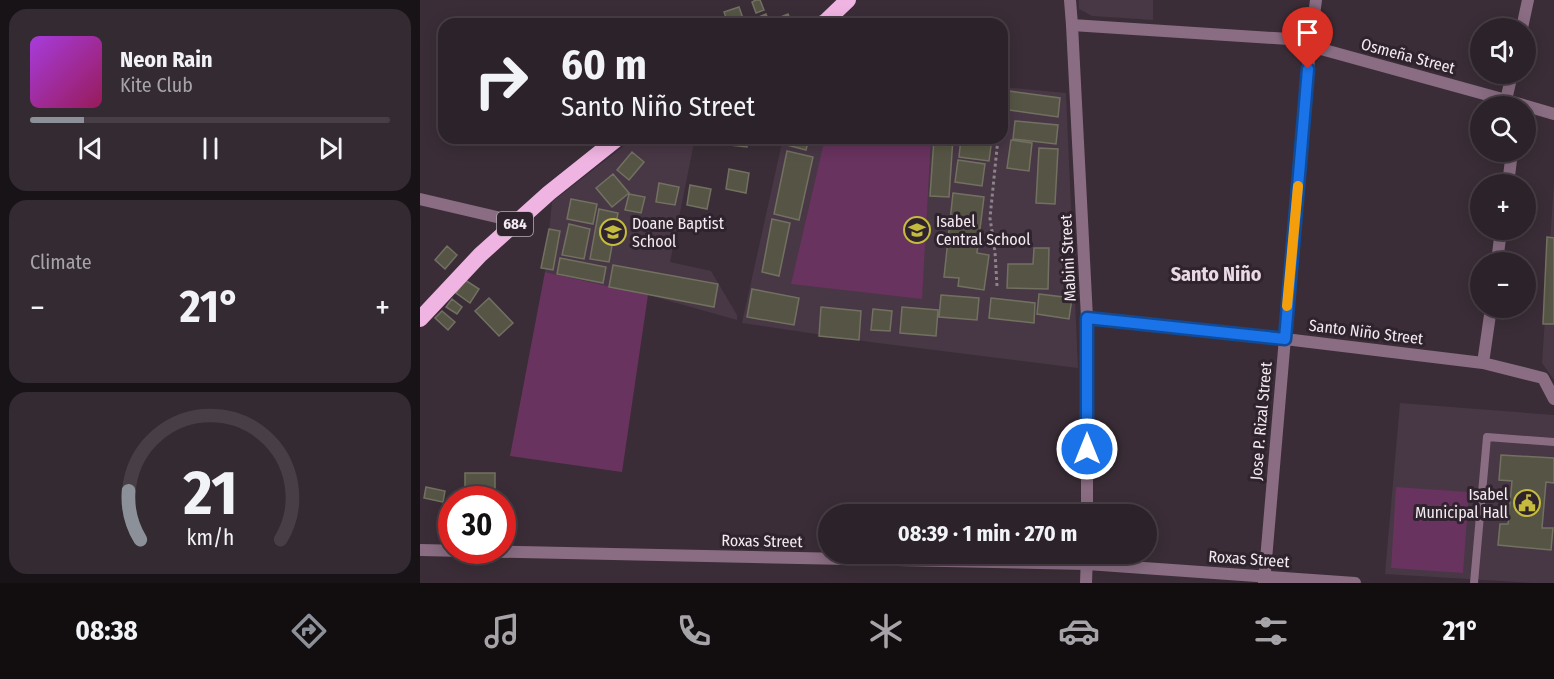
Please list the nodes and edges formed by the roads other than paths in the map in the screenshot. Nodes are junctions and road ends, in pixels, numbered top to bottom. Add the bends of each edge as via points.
1 (848, 0) edge
2 (1070, 0) edge
3 (1316, 0) edge
4 (1528, 0) edge
5 (829, 18) edge
6 (1524, 18) edge
7 (1072, 25) junction
8 (1310, 46) junction
9 (1491, 96) edge
10 (1536, 109) edge
11 (1554, 114) edge
12 (610, 144) edge
13 (420, 199) edge
14 (518, 222) junction
15 (1087, 318) junction
16 (1490, 318) edge
17 (420, 320) edge
18 (1285, 339) junction
19 (1483, 363) junction
20 (1554, 399) edge
21 (1554, 442) edge
22 (1087, 504) edge
23 (420, 550) edge
24 (818, 555) edge
25 (1088, 564) edge
26 (1130, 564) edge
27 (1264, 580) edge
28 (1086, 583) edge
29 (1355, 583) edge
30 (1474, 583) edge

1 - 5 highway
2 - 7 street, Mabini Street
3 - 8 street, Jose P. Rizal Street
4 - 6 street
7 - 8 street, Osmeña Street via 1289,39
7 - 15 street, Mabini Street
8 - 9 street, Osmeña Street
8 - 18 street, Jose P. Rizal Street
10 - 11 street, Osmeña Street
12 - 14 highway, 684
13 - 14 street
14 - 17 highway, 684 via 480,255
15 - 18 street, Santo Niño Street
15 - 22 street, Mabini Street
16 - 19 street
18 - 19 street, Santo Niño Street
18 - 27 street, Jose P. Rizal Street
19 - 20 street, Santo Niño Street via 1543,378
21 - 30 lane via 1486,436
23 - 24 street, Roxas Street
25 - 28 street
26 - 27 street, Roxas Street
27 - 29 street, Roxas Street

